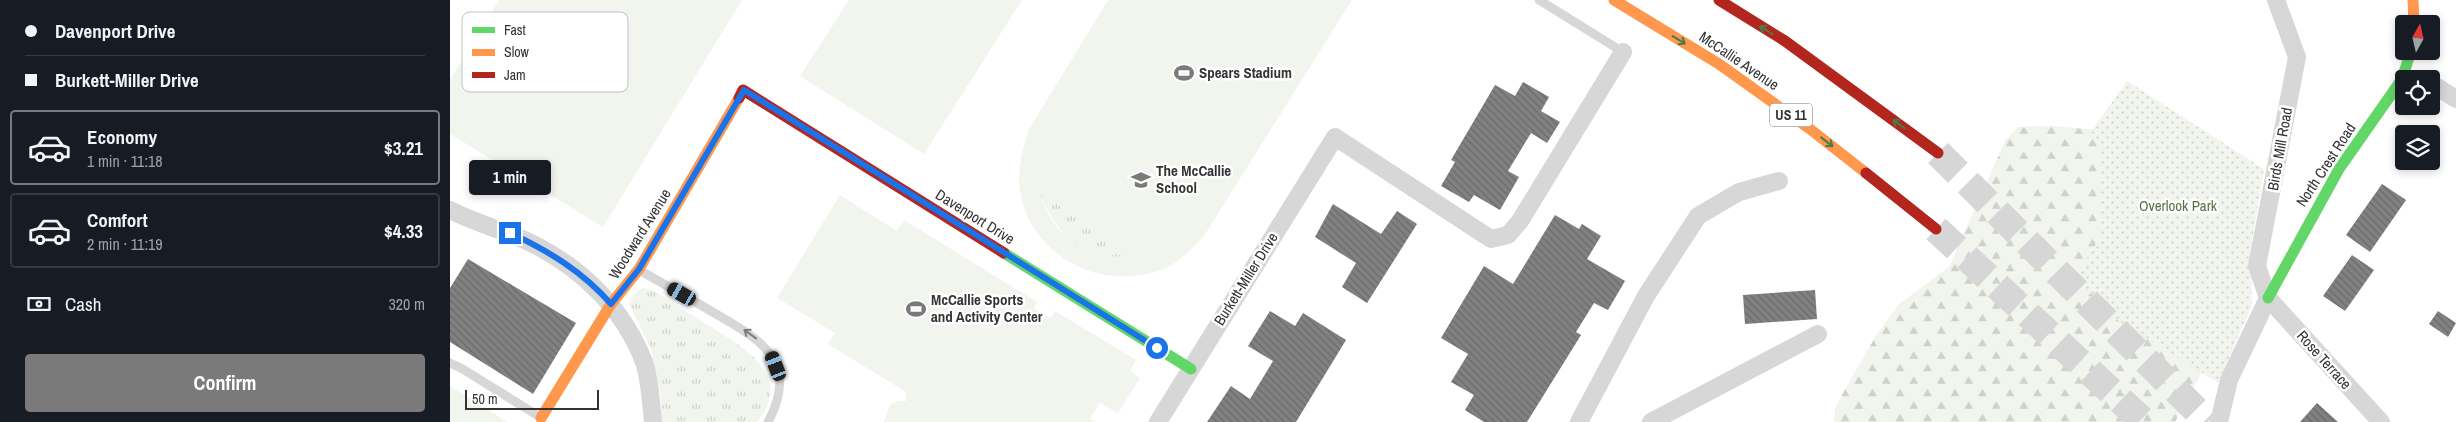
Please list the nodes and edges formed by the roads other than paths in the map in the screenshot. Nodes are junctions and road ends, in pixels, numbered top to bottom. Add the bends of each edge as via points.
1 (1539, 0) edge
2 (1614, 0) edge
3 (1719, 0) edge
4 (2276, 0) edge
5 (2413, 0) edge
6 (2414, 15) edge
7 (1623, 52) joint
8 (2409, 60) edge
9 (2408, 69) joint
10 (2440, 89) edge
11 (744, 90) joint
12 (2456, 99) edge
13 (1938, 153) tunnel mouth
14 (1779, 181) dead end
15 (450, 210) edge
16 (1936, 229) tunnel mouth
17 (639, 269) junction
18 (2268, 298) junction
19 (611, 304) junction
20 (1818, 334) dead end
21 (450, 363) edge
22 (1191, 369) junction
23 (2229, 380) junction
24 (545, 420) edge
25 (653, 422) edge
26 (768, 422) edge
27 (1158, 422) edge
28 (1580, 422) edge
29 (1651, 422) edge
30 (2219, 422) edge
31 (2233, 422) edge
32 (2381, 422) edge

1 - 7 lane
2 -> 16 street, McCallie Avenue / US 11 via 1640,11 1719,64 1810,129
13 -> 3 street via 1785,41
4 - 18 street, Birds Mill Road via 2297,57 2257,266
5 - 6 street
7 - 22 street, Burkett-Miller Drive via 1520,221 1508,235 1491,240 1335,137
8 - 9 street, North Crest Road
9 - 18 street, North Crest Road via 2315,207
10 - 12 street
11 - 17 street, Woodward Avenue
11 - 22 street, Davenport Drive
14 - 28 street via 1739,192 1698,216 1646,296
15 - 19 street via 535,245 592,282
17 - 19 street, Woodward Avenue
26 -> 17 lane via 780,393 779,375 772,356 752,335
18 - 23 street
18 - 32 street, Rose Terrace
19 - 24 street, Woodward Avenue
19 - 25 street via 631,334 644,363
20 - 29 street
21 - 24 lane
22 - 27 street, Burkett-Miller Drive
23 - 30 street
23 - 31 street

